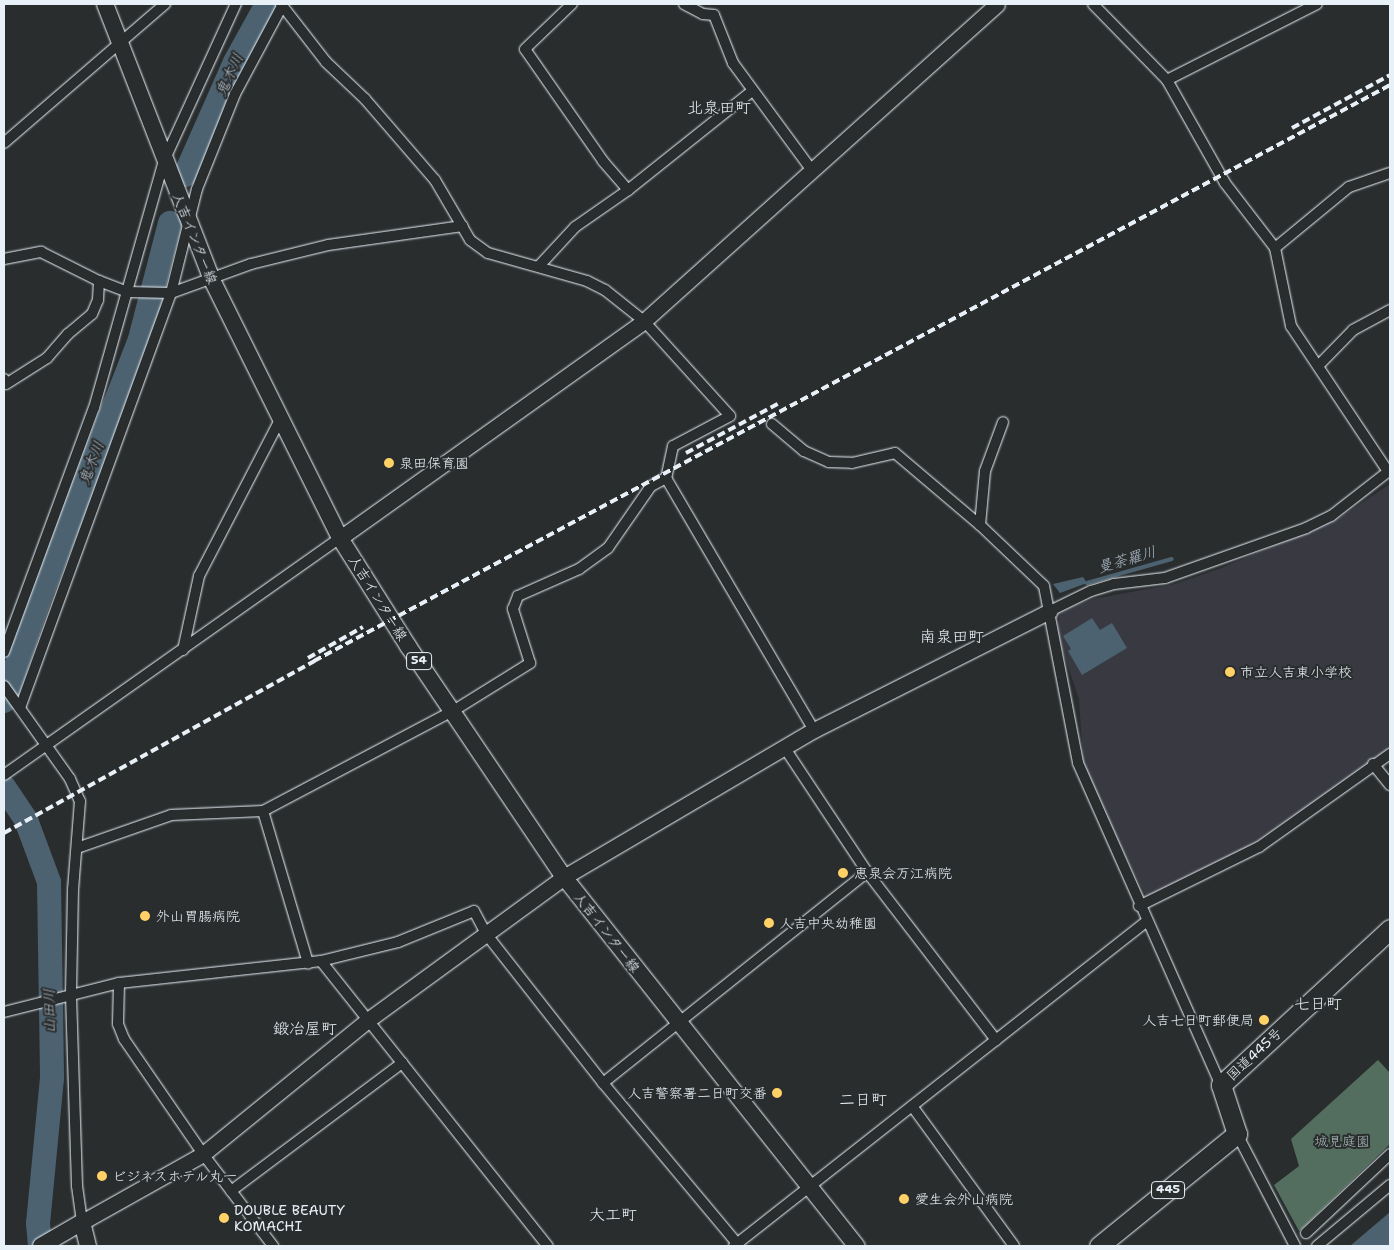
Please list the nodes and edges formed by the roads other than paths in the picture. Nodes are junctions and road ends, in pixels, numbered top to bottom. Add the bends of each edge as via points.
1 (105, 4) edge
2 (165, 4) edge
3 (236, 4) edge
4 (282, 4) edge
5 (572, 4) edge
6 (684, 4) edge
7 (997, 4) edge
8 (1093, 4) edge
9 (1317, 4) edge
10 (117, 42) junction
11 (1166, 80) junction
12 (752, 91) junction
13 (4, 143) edge
14 (164, 161) junction
15 (813, 172) junction
16 (1390, 173) edge
17 (628, 190) junction
18 (188, 222) junction
19 (463, 226) junction
20 (1275, 248) junction
21 (4, 259) edge
22 (539, 266) junction
23 (212, 280) junction
24 (99, 281) junction
25 (128, 292) junction
26 (170, 293) junction
27 (1390, 310) edge
28 (644, 321) junction
29 (1318, 366) junction
30 (4, 379) edge
31 (280, 420) junction
32 (1003, 422) dead end
33 (772, 424) dead end
34 (1389, 470) edge
35 (666, 478) junction
36 (980, 525) junction
37 (340, 538) junction
38 (1050, 611) junction
39 (183, 650) junction
40 (4, 652) edge
41 (4, 686) edge
42 (20, 708) junction
43 (453, 712) junction
44 (814, 730) junction
45 (47, 746) junction
46 (784, 747) junction
47 (1390, 754) edge
48 (1373, 764) junction
49 (4, 775) edge
50 (1390, 785) edge
51 (263, 811) junction
52 (77, 848) junction
53 (867, 872) junction
54 (564, 877) junction
55 (1139, 906) junction
56 (1147, 921) junction
57 (1390, 930) edge
58 (487, 934) junction
59 (320, 961) junction
60 (308, 963) junction
61 (119, 983) junction
62 (72, 994) junction
63 (4, 1012) edge
64 (368, 1020) junction
65 (680, 1024) junction
66 (996, 1040) junction
67 (402, 1063) junction
68 (603, 1083) junction
69 (1221, 1085) junction
70 (912, 1106) junction
71 (1237, 1134) junction
72 (203, 1154) junction
73 (1390, 1154) edge
74 (1390, 1185) edge
75 (809, 1187) junction
76 (231, 1191) junction
77 (75, 1226) junction
78 (1306, 1233) dead end
79 (735, 1245) edge
80 (41, 1246) edge
81 (88, 1246) edge
82 (273, 1246) edge
83 (548, 1246) edge
84 (856, 1246) edge
85 (1014, 1246) edge
86 (1099, 1246) edge
87 (1295, 1246) edge
88 (1317, 1246) edge

1 - 10 main road, 人吉インター線 / 54
2 - 10 street
3 - 14 street
4 - 18 street via 235,94 197,189
4 - 19 street via 326,62 365,99 435,180
5 - 17 street via 525,49 603,161
6 - 12 street via 714,16 733,63
7 - 15 street
8 - 11 street
9 - 11 street
10 - 13 street
10 - 14 main road, 人吉インター線 / 54
11 - 20 street via 1225,183
12 - 15 street
12 - 17 street
14 - 18 main road, 人吉インター線 / 54
14 - 25 street
15 - 28 street
16 - 20 street via 1349,187
17 - 22 street via 576,228
18 - 23 main road, 人吉インター線 / 54
18 - 26 street
19 - 22 street via 470,240 488,253 517,263
19 - 23 street via 328,246 251,264
20 - 29 street via 1292,326
21 - 24 street via 41,252
22 - 28 street via 606,290
23 - 26 street
23 - 31 main road, 人吉インター線 / 54
24 - 25 street
24 - 30 street via 98,300 92,314 47,358 6,384
25 - 26 street
25 - 40 street via 94,408
26 - 42 street
27 - 29 street via 1354,330
28 - 35 street via 730,416 673,446
28 - 37 street
29 - 34 street
31 - 37 main road, 人吉インター線 / 54
31 - 39 street via 199,576
32 - 36 street via 985,472
33 - 36 street via 804,452 829,462 852,463 895,453
34 - 38 street via 1331,516 1306,528 1165,578 1114,584 1091,591
35 - 43 street via 651,486 608,548 579,569 518,596 513,609 530,663
35 - 44 street
36 - 38 street via 1044,586
37 - 39 street
37 - 43 main road, 人吉インター線 / 54
38 - 44 street
38 - 55 street via 1052,637 1078,763
39 - 45 street
41 - 42 street
42 - 45 street
43 - 51 street
43 - 54 main road, 人吉インター線 / 54
44 - 46 street
45 - 49 street
45 - 52 street via 78,793 81,810
46 - 53 street
46 - 54 street
47 - 48 street
48 - 50 street
48 - 55 street via 1259,847
51 - 52 street via 171,815
51 - 60 street
52 - 62 street via 73,889
53 - 65 street
53 - 66 street
54 - 58 street
54 - 65 main road, 人吉インター線 / 54
55 - 56 street
56 - 66 street
56 - 69 street
57 - 69 highway, 国道445号
58 - 59 street via 474,911 398,942
58 - 64 street
58 - 68 street
59 - 60 street
59 - 64 street
60 - 61 street
61 - 62 street
61 - 72 street via 118,1024 124,1039
62 - 63 street
62 - 77 street via 77,1186
64 - 67 street
64 - 72 street
65 - 68 street
65 - 75 main road, 人吉インター線 / 54
66 - 70 street
67 - 76 street
67 - 83 street
68 - 79 street
69 - 71 highway, 国道445号
70 - 75 street
70 - 85 street
71 - 86 highway, 445
71 - 87 street
72 - 76 street
72 - 77 street
73 - 78 street
74 - 88 street
75 - 79 street
75 - 84 main road, 人吉インター線 / 54
76 - 82 street
77 - 80 main road
77 - 81 main road

